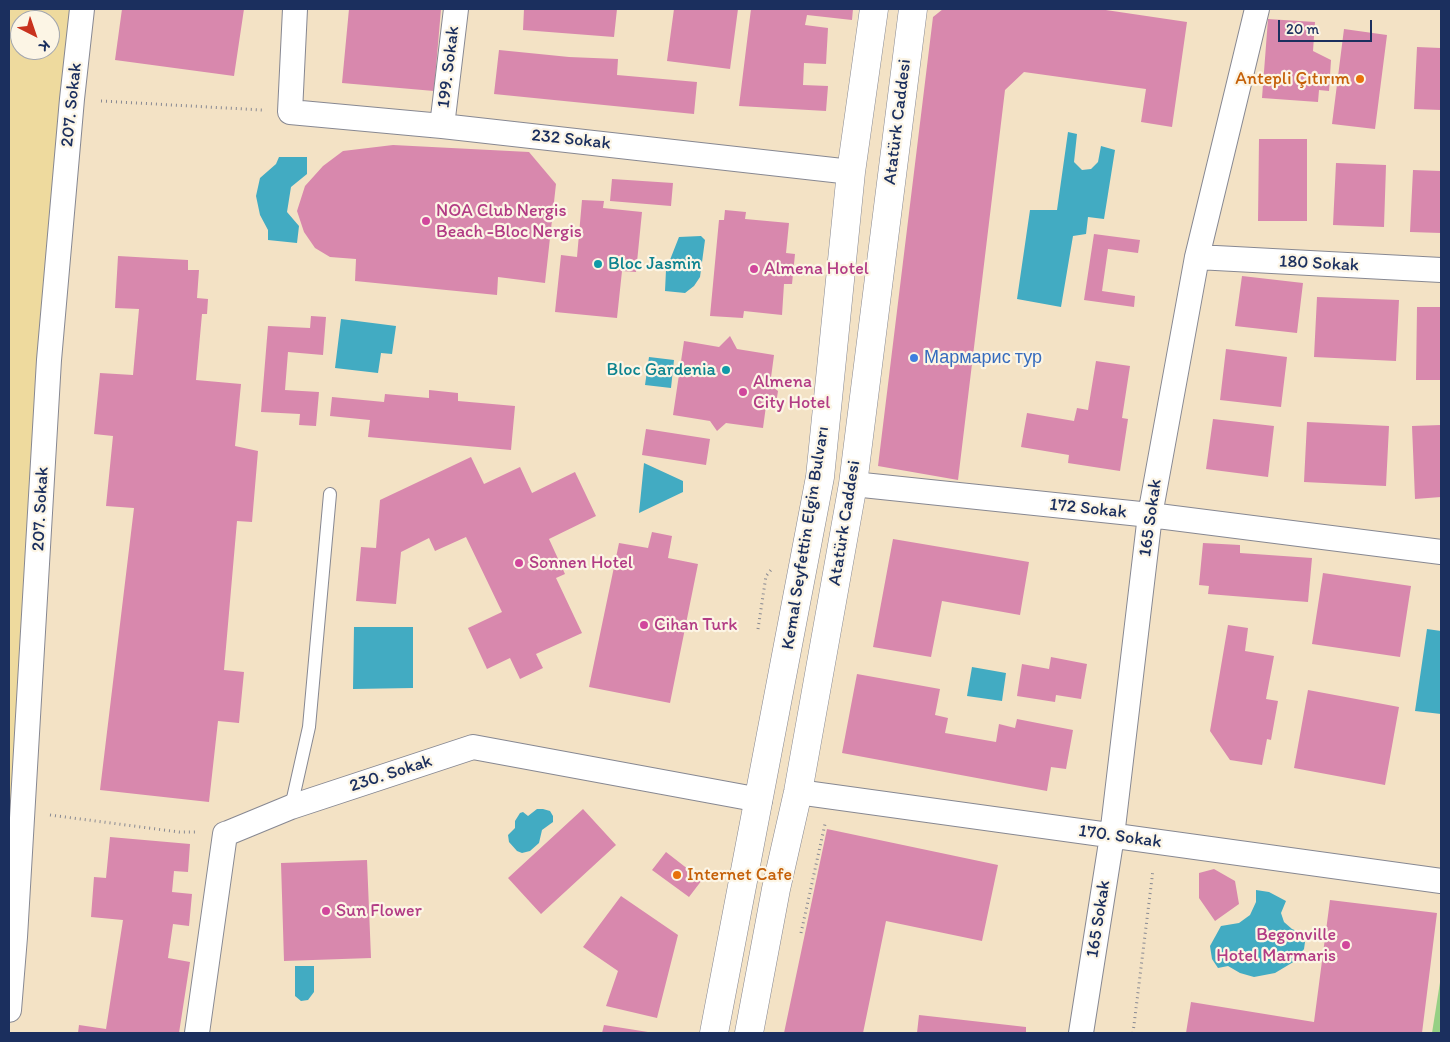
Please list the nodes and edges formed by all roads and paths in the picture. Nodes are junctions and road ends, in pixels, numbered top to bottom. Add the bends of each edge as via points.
1 (82, 9) edge
2 (295, 9) edge
3 (456, 9) edge
4 (874, 9) edge
5 (913, 9) edge
6 (1257, 9) edge
7 (72, 99) junction
8 (290, 112) junction
9 (442, 126) junction
10 (851, 172) junction
11 (1197, 257) junction
12 (1441, 270) edge
13 (853, 484) junction
14 (330, 494) dead end
15 (1150, 515) junction
16 (1441, 552) edge
17 (798, 792) junction
18 (760, 800) junction
19 (291, 807) junction
20 (23, 812) junction
21 (228, 832) junction
22 (1112, 836) junction
23 (1156, 842) junction
24 (1441, 881) edge
25 (9, 1010) edge
26 (197, 1033) edge
27 (714, 1033) edge
28 (748, 1033) edge
29 (1081, 1033) edge
30 (1133, 1033) edge

1 - 7 street, 207. Sokak
2 - 8 street
3 - 9 street, 199. Sokak
4 - 10 main road, Kemal Seyfettin Elgin Bulvarı
5 - 13 main road, Atatürk Caddesi
6 - 11 street, 165 Sokak
7 - 8 path
7 - 20 street, 207. Sokak via 49,360
8 - 9 street, 232 Sokak
9 - 10 street, 232 Sokak
10 - 18 main road, Kemal Seyfettin Elgin Bulvarı via 820,477
11 - 12 street, 180 Sokak
11 - 15 street, 165 Sokak
13 - 15 street, 172 Sokak
13 - 17 main road, Atatürk Caddesi
14 - 19 lane via 309,727
15 - 16 street, 172 Sokak
15 - 22 street, 165 Sokak
17 - 22 street, 170. Sokak
17 - 28 main road, Atatürk Caddesi
18 - 19 street, 230. Sokak via 473,747
18 - 27 main road, Kemal Seyfettin Elgin Bulvarı
19 - 21 street, 230. Sokak
20 - 21 path via 179,832
20 - 25 street, 207. Sokak
21 - 26 street via 225,834
22 - 23 street, 170. Sokak
22 - 29 street, 165 Sokak
23 - 24 street, 170. Sokak
23 - 30 path

